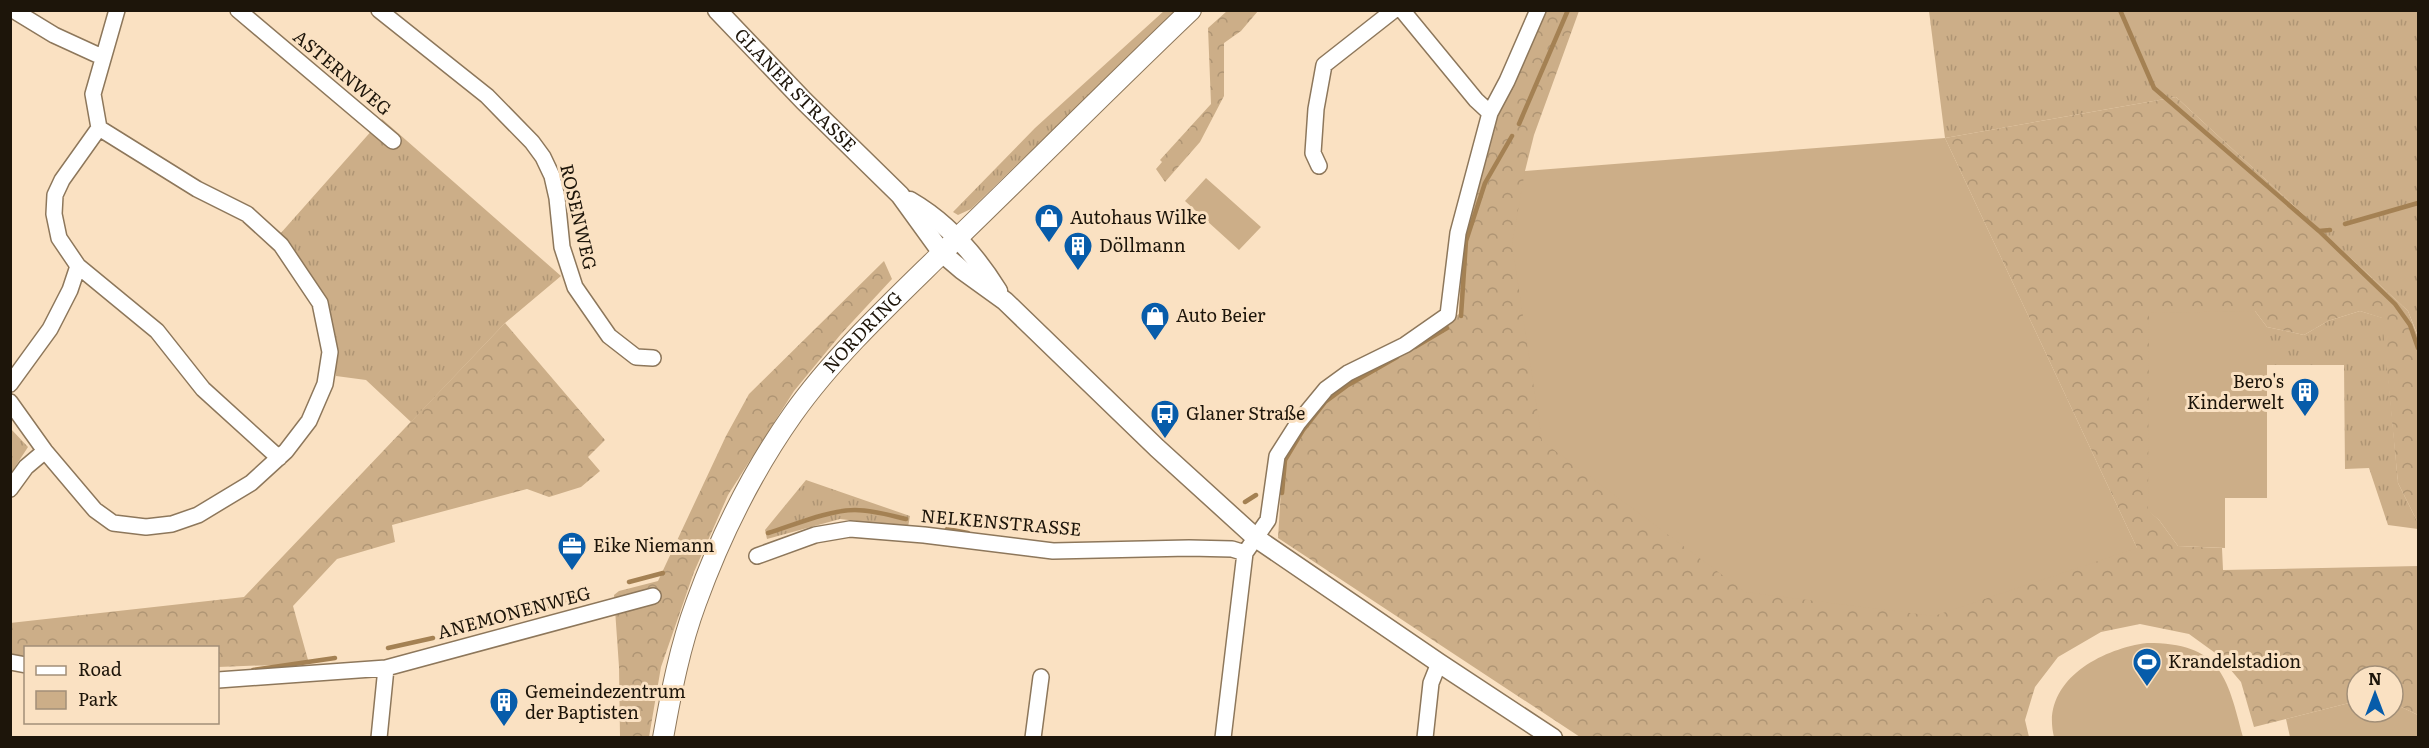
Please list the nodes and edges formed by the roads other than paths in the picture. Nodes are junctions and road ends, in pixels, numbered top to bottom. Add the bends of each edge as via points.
1 (13, 10) edge
2 (117, 10) edge
3 (238, 10) edge
4 (379, 10) edge
5 (717, 10) edge
6 (1191, 10) edge
7 (1394, 10) edge
8 (1402, 10) edge
9 (1538, 10) edge
10 (102, 57) junction
11 (1490, 113) junction
12 (99, 128) junction
13 (393, 141) dead end
14 (1319, 166) dead end
15 (900, 195) junction
16 (958, 237) junction
17 (942, 253) junction
18 (78, 266) junction
19 (1005, 301) junction
20 (653, 358) dead end
21 (10, 384) edge
22 (10, 402) edge
23 (45, 451) junction
24 (279, 458) junction
25 (10, 489) edge
26 (1256, 538) junction
27 (1245, 553) junction
28 (757, 556) dead end
29 (653, 596) dead end
30 (1439, 663) junction
31 (386, 668) junction
32 (1041, 677) dead end
33 (219, 680) edge
34 (380, 738) edge
35 (663, 738) edge
36 (1033, 738) edge
37 (1223, 738) edge
38 (1425, 738) edge
39 (1553, 738) edge

1 - 10 street
2 - 10 street
3 - 13 street, ASTERNWEG
4 - 20 street, ROSENWEG via 487,96 532,142 552,176 562,247 575,287 609,336 636,357
5 - 15 street, GLANER STRASSE
6 - 16 main road, NORDRING
7 - 14 street via 1324,65 1313,153
8 - 11 street
9 - 11 street
10 - 12 street via 93,94
11 - 26 street via 1458,233 1448,315 1405,345 1348,373 1326,389 1276,456 1268,520
12 - 18 street via 55,195 59,238
12 - 24 street via 197,189 247,214 281,244 320,303 330,352 325,384 309,421
15 - 16 street, GLANER STRASSE
15 - 17 street, GLANER STRASSE
16 - 17 main road, NORDRING
16 - 19 street, GLANER STRASSE
17 - 19 street, GLANER STRASSE
17 - 35 main road, NORDRING via 833,364 793,414 757,471 724,535 695,605
18 - 21 street via 50,329
18 - 24 street via 157,331 203,389
19 - 26 street, GLANER STRASSE
22 - 23 street
23 - 24 street via 95,510 113,523 146,527 198,515 251,483
23 - 25 street via 26,467
26 - 27 street
26 - 30 street, GLANER STRASSE
27 - 28 street, NELKENSTRASSE via 1189,548 1053,551 850,529 815,535
27 - 37 street
29 - 31 street, ANEMONENWEG
30 - 38 street via 1431,683
30 - 39 street, GLANER STRASSE
31 - 33 street, ANEMONENWEG
31 - 34 street
32 - 36 street

